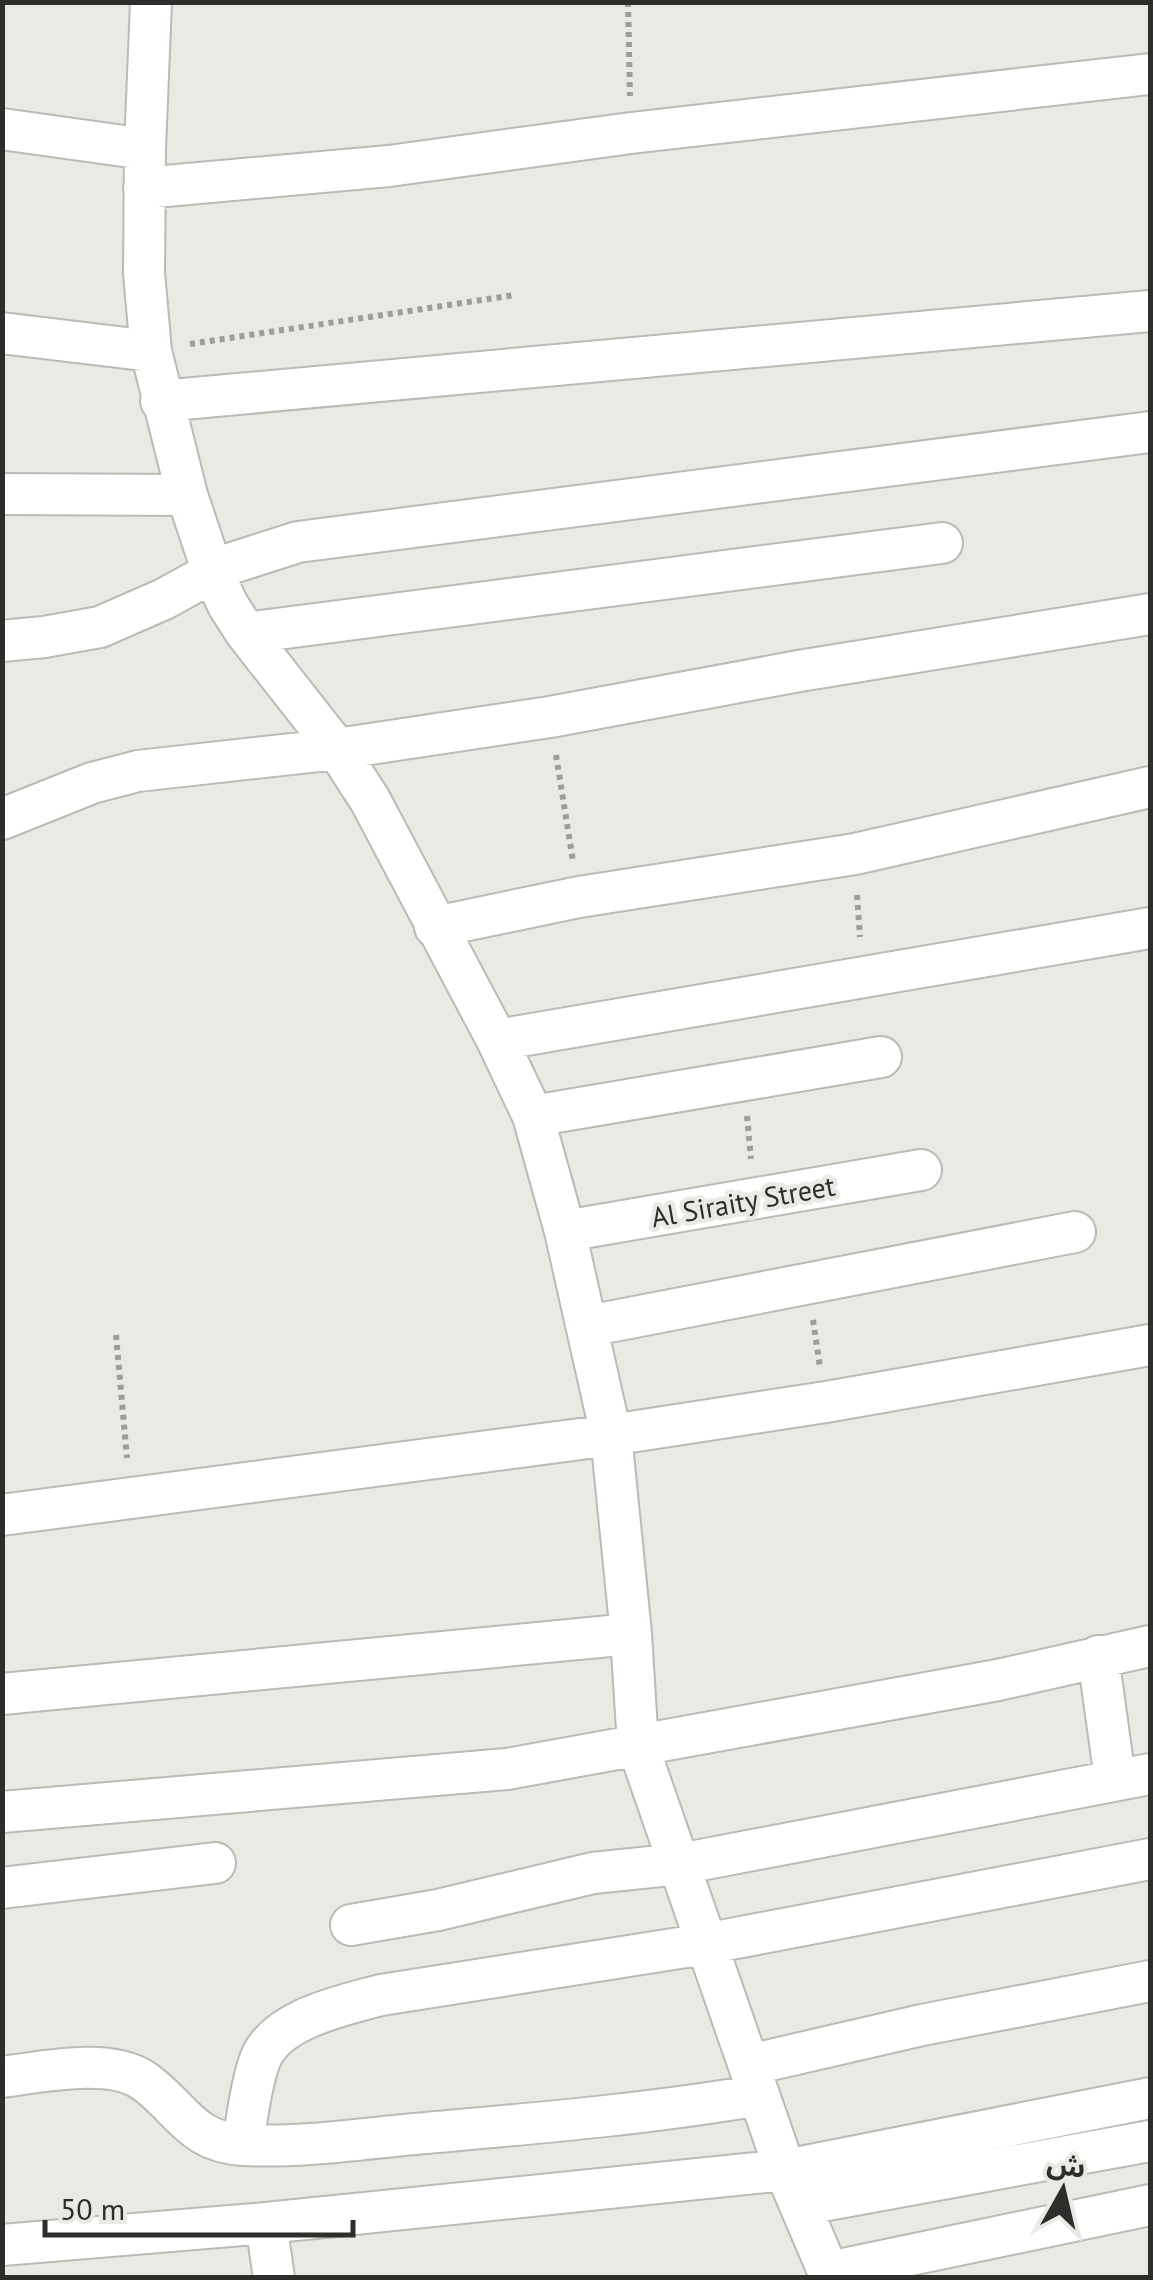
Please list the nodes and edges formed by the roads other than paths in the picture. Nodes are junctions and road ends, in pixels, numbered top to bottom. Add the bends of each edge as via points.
1 (151, 2) edge
2 (1150, 74) edge
3 (2, 129) edge
4 (144, 148) junction
5 (144, 188) junction
6 (1150, 311) edge
7 (2, 332) edge
8 (151, 350) junction
9 (161, 401) junction
10 (1150, 432) edge
11 (2, 494) edge
12 (187, 495) junction
13 (942, 543) dead end
14 (213, 572) junction
15 (1150, 614) edge
16 (246, 634) junction
17 (2, 640) edge
18 (337, 748) junction
19 (1150, 786) edge
20 (2, 819) edge
21 (436, 927) junction
22 (1150, 928) edge
23 (496, 1040) junction
24 (881, 1057) dead end
25 (532, 1116) junction
26 (921, 1170) dead end
27 (565, 1231) junction
28 (1075, 1232) dead end
29 (588, 1326) junction
30 (1150, 1345) edge
31 (611, 1435) junction
32 (2, 1515) edge
33 (631, 1634) junction
34 (1150, 1646) edge
35 (1098, 1656) junction
36 (2, 1694) edge
37 (638, 1746) junction
38 (1132, 1777) edge
39 (2, 1812) edge
40 (1150, 1859) edge
41 (215, 1864) dead end
42 (680, 1864) junction
43 (2, 1888) edge
44 (352, 1925) dead end
45 (705, 1944) junction
46 (1150, 1981) edge
47 (2, 2077) edge
48 (754, 2080) junction
49 (1150, 2098) edge
50 (1150, 2141) edge
51 (242, 2145) junction
52 (792, 2188) junction
53 (1150, 2205) edge
54 (266, 2223) junction
55 (2, 2244) edge
56 (830, 2274) edge
57 (274, 2278) edge

1 - 4 street
2 - 5 street via 389,166
3 - 4 street
4 - 5 street
5 - 8 street
6 - 9 street
7 - 8 street
8 - 9 street
9 - 12 street
10 - 14 street via 336,536 268,550
11 - 12 street
12 - 14 street
13 - 16 street
14 - 16 street
14 - 17 street via 100,628
15 - 18 street
16 - 18 street
18 - 20 street via 138,771
18 - 21 street
19 - 21 street via 855,854 579,897
21 - 23 street
22 - 23 street
23 - 25 street
24 - 25 street
25 - 27 street
26 - 27 street, Al Siraity Street
27 - 29 street
28 - 29 street
29 - 31 street
30 - 31 street
31 - 32 street
31 - 33 street
33 - 36 street
33 - 37 street
34 - 35 street
35 - 37 street
35 - 38 street
37 - 39 street via 422,1779
37 - 42 street
38 - 42 street
40 - 45 street
41 - 43 street
42 - 44 street via 593,1873
42 - 45 street
45 - 48 street
45 - 51 street via 381,1995 297,2022 261,2056
46 - 48 street via 922,2025
47 - 51 street via 76,2068 121,2071 144,2080 212,2140
48 - 51 street via 651,2114
48 - 52 street
49 - 52 street
50 - 52 street
52 - 54 street
52 - 56 street
53 - 56 street
54 - 55 street
54 - 57 street

